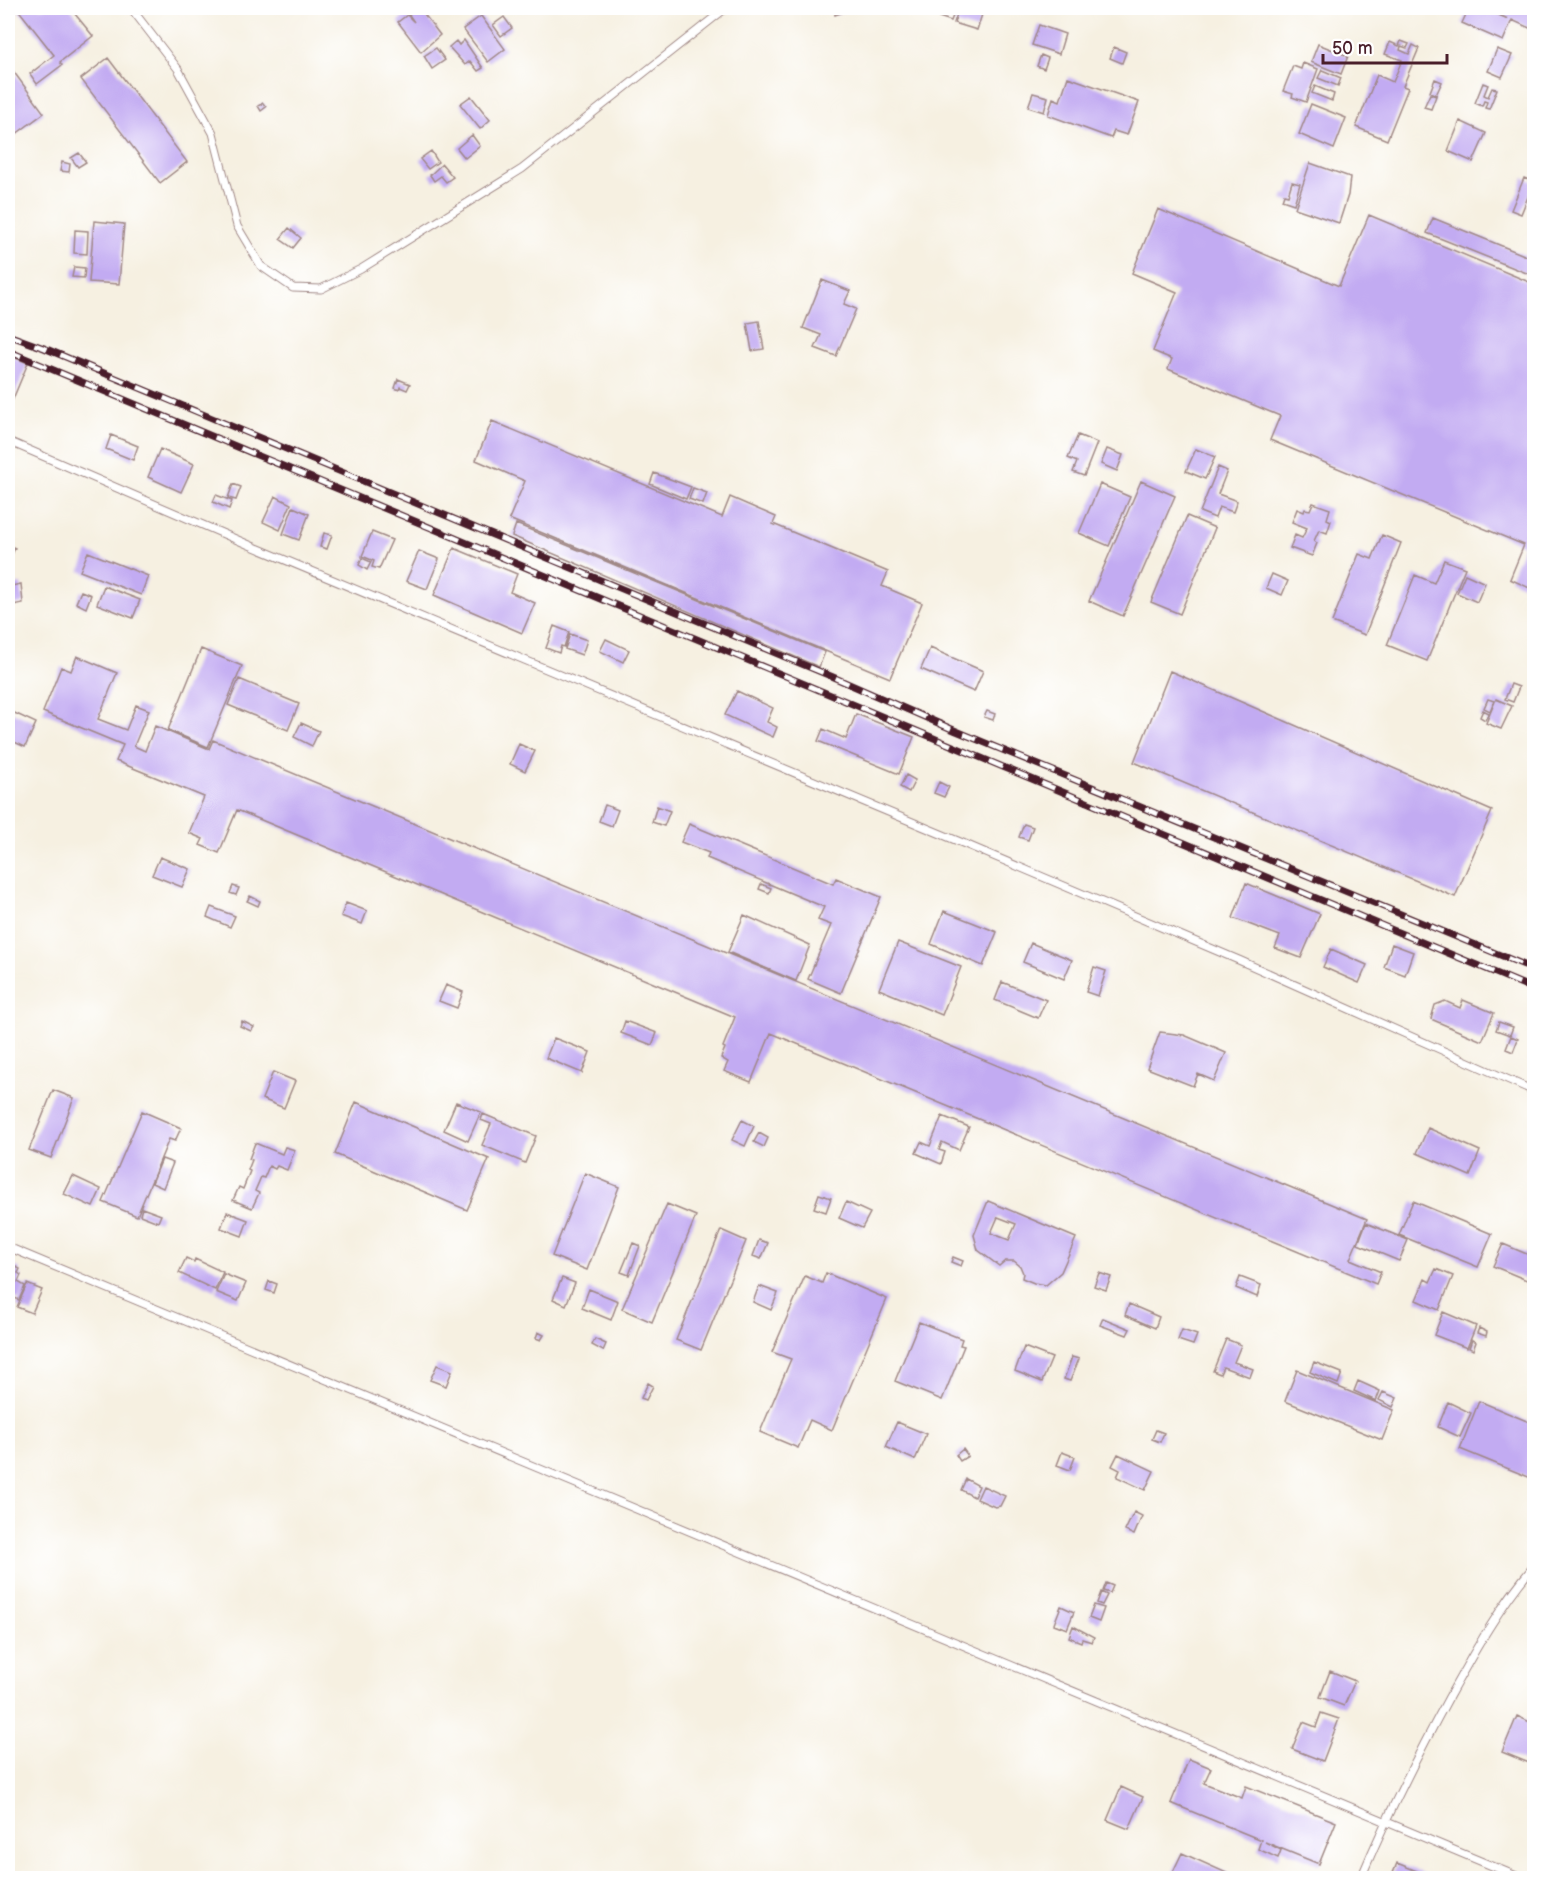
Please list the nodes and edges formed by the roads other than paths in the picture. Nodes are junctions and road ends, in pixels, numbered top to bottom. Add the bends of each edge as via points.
1 (130, 8) edge
2 (726, 8) edge
3 (8, 441) edge
4 (1534, 1091) edge
5 (8, 1247) edge
6 (1534, 1566) edge
7 (1385, 1821) junction
8 (1360, 1878) edge
9 (1521, 1878) edge

1 - 2 lane via 178,69 213,133 237,226 261,266 293,288 321,289 361,269 522,169
3 - 4 lane via 1009,862
5 - 7 lane
6 - 7 lane via 1474,1653
7 - 8 lane
7 - 9 lane

